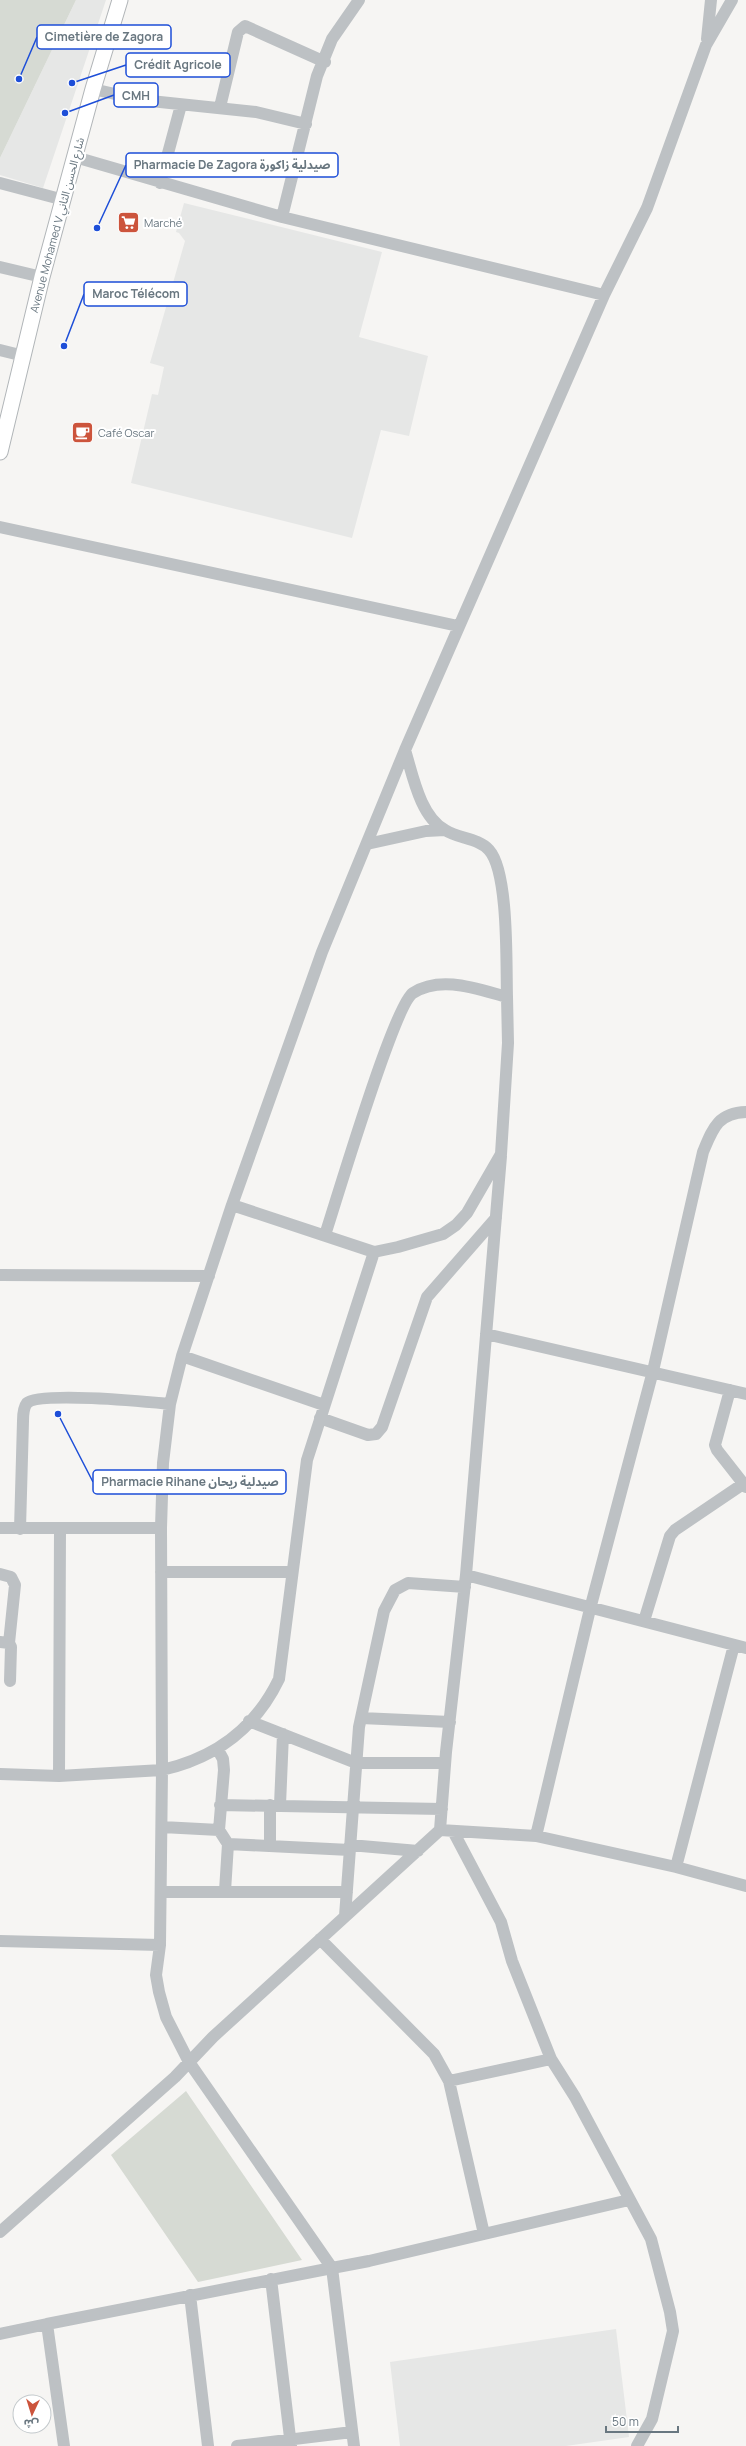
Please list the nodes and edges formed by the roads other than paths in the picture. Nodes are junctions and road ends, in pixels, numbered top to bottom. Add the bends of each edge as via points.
1 (120, 0) edge
2 (359, 0) edge
3 (711, 0) edge
4 (732, 0) edge
5 (706, 45) junction
6 (324, 62) junction
7 (93, 88) junction
8 (181, 105) junction
9 (220, 108) junction
10 (306, 124) junction
11 (75, 157) junction
12 (160, 182) junction
13 (0, 183) edge
14 (64, 200) junction
15 (282, 217) junction
16 (0, 267) edge
17 (42, 277) junction
18 (604, 295) junction
19 (0, 350) edge
20 (24, 356) junction
21 (3, 423) edge
22 (0, 452) edge
23 (0, 527) edge
24 (458, 626) junction
25 (405, 750) junction
26 (445, 830) junction
27 (366, 844) junction
28 (507, 997) junction
29 (746, 1112) edge
30 (501, 1154) junction
31 (232, 1205) junction
32 (496, 1218) junction
33 (325, 1236) junction
34 (374, 1252) junction
35 (0, 1275) edge
36 (208, 1276) junction
37 (486, 1334) junction
38 (182, 1356) junction
39 (653, 1371) junction
40 (730, 1390) junction
41 (746, 1394) edge
42 (170, 1404) junction
43 (324, 1405) junction
44 (320, 1418) junction
45 (745, 1485) edge
46 (0, 1528) edge
47 (161, 1528) junction
48 (20, 1529) junction
49 (60, 1529) junction
50 (161, 1572) junction
51 (292, 1572) junction
52 (0, 1574) edge
53 (466, 1581) junction
54 (590, 1609) junction
55 (644, 1621) junction
56 (4, 1643) edge
57 (734, 1645) junction
58 (746, 1648) edge
59 (10, 1681) dead end
60 (361, 1718) junction
61 (249, 1721) junction
62 (450, 1722) junction
63 (283, 1734) junction
64 (218, 1750) junction
65 (356, 1763) junction
66 (445, 1763) junction
67 (162, 1770) junction
68 (0, 1774) edge
69 (59, 1776) junction
70 (220, 1804) junction
71 (275, 1805) junction
72 (353, 1806) junction
73 (442, 1809) junction
74 (162, 1827) junction
75 (219, 1830) junction
76 (440, 1830) junction
77 (453, 1831) junction
78 (536, 1836) junction
79 (228, 1844) junction
80 (270, 1846) junction
81 (350, 1848) junction
82 (418, 1852) junction
83 (676, 1868) junction
84 (746, 1886) edge
85 (225, 1891) junction
86 (162, 1892) junction
87 (347, 1892) junction
88 (345, 1916) junction
89 (320, 1939) junction
90 (0, 1941) edge
91 (160, 1945) junction
92 (551, 2059) junction
93 (189, 2062) junction
94 (449, 2081) junction
95 (629, 2200) junction
96 (0, 2232) edge
97 (484, 2234) junction
98 (332, 2268) junction
99 (271, 2279) junction
100 (190, 2296) junction
101 (47, 2324) junction
102 (0, 2334) edge
103 (352, 2432) junction
104 (290, 2443) edge
105 (64, 2446) edge
106 (208, 2446) edge
107 (237, 2446) edge
108 (354, 2446) edge
109 (637, 2446) edge

1 - 7 main road, Avenue Mohamed V شارع الحسن الثاني
2 - 6 street via 332,39
3 - 5 street
4 - 5 street
5 - 18 street via 647,208
6 - 9 street via 245,26 238,32
6 - 10 street via 317,76
7 - 8 street via 141,100
7 - 11 main road, Avenue Mohamed V شارع الحسن الثاني
8 - 9 street
8 - 12 street
9 - 10 street via 275,116
10 - 15 street
11 - 12 street
11 - 14 main road, Avenue Mohamed V شارع الحسن الثاني
12 - 15 street
13 - 14 street
14 - 17 main road, Avenue Mohamed V شارع الحسن الثاني
15 - 18 street
16 - 17 street
17 - 20 main road, Avenue Mohamed V شارع الحسن الثاني
18 - 24 street
19 - 20 street
20 - 21 main road, Avenue Mohamed V شارع الحسن الثاني
21 - 22 main road, Avenue Mohamed V شارع الحسن الثاني
23 - 24 street
24 - 25 street
25 - 26 street via 424,804 433,820
25 - 27 street
26 - 27 street via 426,831
26 - 28 street via 480,844 490,851 500,873
27 - 31 street via 322,952
28 - 30 street via 508,1043
28 - 33 street via 452,984 432,984 411,994 398,1017 378,1071
29 - 39 street via 727,1114 717,1124 703,1152
30 - 32 street
30 - 34 street via 467,1213 456,1225 443,1234
31 - 33 street
31 - 36 street
32 - 37 street
32 - 44 street via 427,1297 382,1427 376,1434 368,1435
33 - 34 street
34 - 43 street
35 - 36 street
36 - 38 street
37 - 39 street
37 - 53 street
38 - 42 street
38 - 43 street
39 - 40 street
39 - 54 street
40 - 41 street
40 - 45 street via 715,1445
42 - 47 street via 163,1463
42 - 48 street via 54,1398 35,1399 27,1403 23,1421
43 - 44 street
44 - 51 street via 304,1476
45 - 55 street via 675,1530 670,1536
46 - 48 street
47 - 49 street
47 - 50 street
48 - 49 street
49 - 69 street
50 - 51 street
50 - 67 street
51 - 61 street via 278,1679 267,1700
52 - 56 street via 11,1577 15,1585
53 - 54 street
53 - 60 street via 408,1583 390,1596 384,1610
53 - 62 street
54 - 55 street
54 - 78 street
55 - 57 street
56 - 59 street via 11,1647
57 - 58 street
57 - 83 street
60 - 62 street
60 - 65 street
61 - 63 street
61 - 64 street
62 - 66 street
63 - 65 street
63 - 71 street
64 - 67 street via 184,1765
64 - 70 street via 223,1759
65 - 66 street
65 - 72 street
66 - 73 street
67 - 69 street
67 - 74 street
68 - 69 street
70 - 71 street
70 - 75 street
71 - 72 street
71 - 80 street
72 - 73 street
72 - 81 street
73 - 76 street
74 - 75 street
74 - 86 street
75 - 79 street
76 - 77 street
76 - 82 street
77 - 78 street
77 - 92 street via 501,1922 512,1961
78 - 83 street
79 - 80 street
79 - 85 street
80 - 81 street
81 - 82 street
81 - 87 street
82 - 88 street
83 - 84 street
85 - 86 street
85 - 87 street
86 - 91 street
87 - 88 street
88 - 89 street
89 - 93 street
89 - 94 street via 434,2054
90 - 91 street
91 - 93 street via 156,1975 159,1992 166,2017
92 - 94 street
92 - 95 street via 575,2097
93 - 96 street
93 - 98 street
94 - 97 street
95 - 97 street
95 - 109 street via 652,2239 673,2331 652,2419
97 - 98 street
98 - 99 street
98 - 103 street
99 - 100 street
99 - 104 street
100 - 101 street
100 - 106 street
101 - 102 street
101 - 105 street
103 - 104 street
103 - 108 street
104 - 107 street

